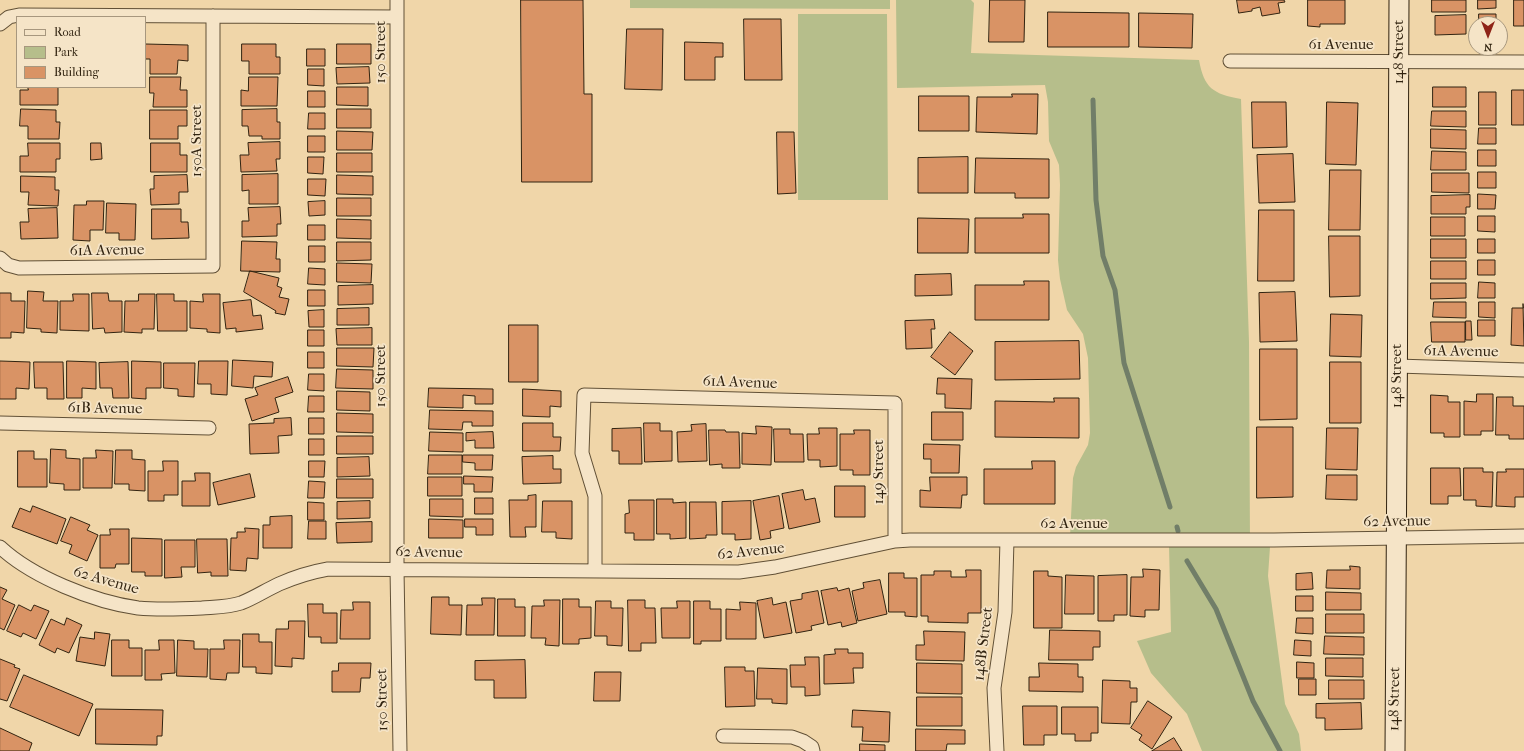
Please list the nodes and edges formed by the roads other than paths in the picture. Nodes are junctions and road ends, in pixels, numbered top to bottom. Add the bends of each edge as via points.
1 (397, 0) edge
2 (1399, 0) edge
3 (213, 16) junction
4 (397, 17) junction
5 (0, 24) edge
6 (1230, 61) dead end
7 (1399, 62) junction
8 (1524, 62) edge
9 (1, 259) edge
10 (213, 266) joint
11 (1397, 366) junction
12 (1524, 370) edge
13 (895, 403) joint
14 (0, 423) edge
15 (209, 428) dead end
16 (1524, 536) edge
17 (1397, 538) junction
18 (1007, 540) junction
19 (895, 541) junction
20 (0, 547) edge
21 (397, 569) junction
22 (595, 571) junction
23 (723, 736) dead end
24 (812, 749) edge
25 (400, 751) edge
26 (997, 751) edge
27 (1395, 751) edge

1 - 4 street, 150 Street
2 - 7 main road, 148 Street
3 - 4 street
3 - 5 street via 19,15 9,17
3 - 10 street, 150A Street
4 - 21 street, 150 Street
6 - 7 street, 61 Avenue
7 - 8 street, 61 Avenue
7 - 11 main road, 148 Street
9 - 10 street, 61A Avenue via 8,265 19,268
11 - 12 street, 61A Avenue
11 - 17 main road, 148 Street
13 - 19 street, 149 Street
13 - 22 street, 61A Avenue via 584,395 582,453 595,496
14 - 15 street, 61B Avenue
16 - 17 street, 62 Avenue
17 - 18 street, 62 Avenue
17 - 27 main road, 148 Street
18 - 19 street, 62 Avenue
18 - 26 street, 148B Street via 1006,612 994,688
19 - 22 street, 62 Avenue via 776,567 739,572
20 - 21 street, 62 Avenue via 26,567 57,583 116,604 138,608 181,609 240,603 280,583 312,571
21 - 22 street, 62 Avenue
21 - 25 street, 150 Street
23 - 24 street via 792,737

